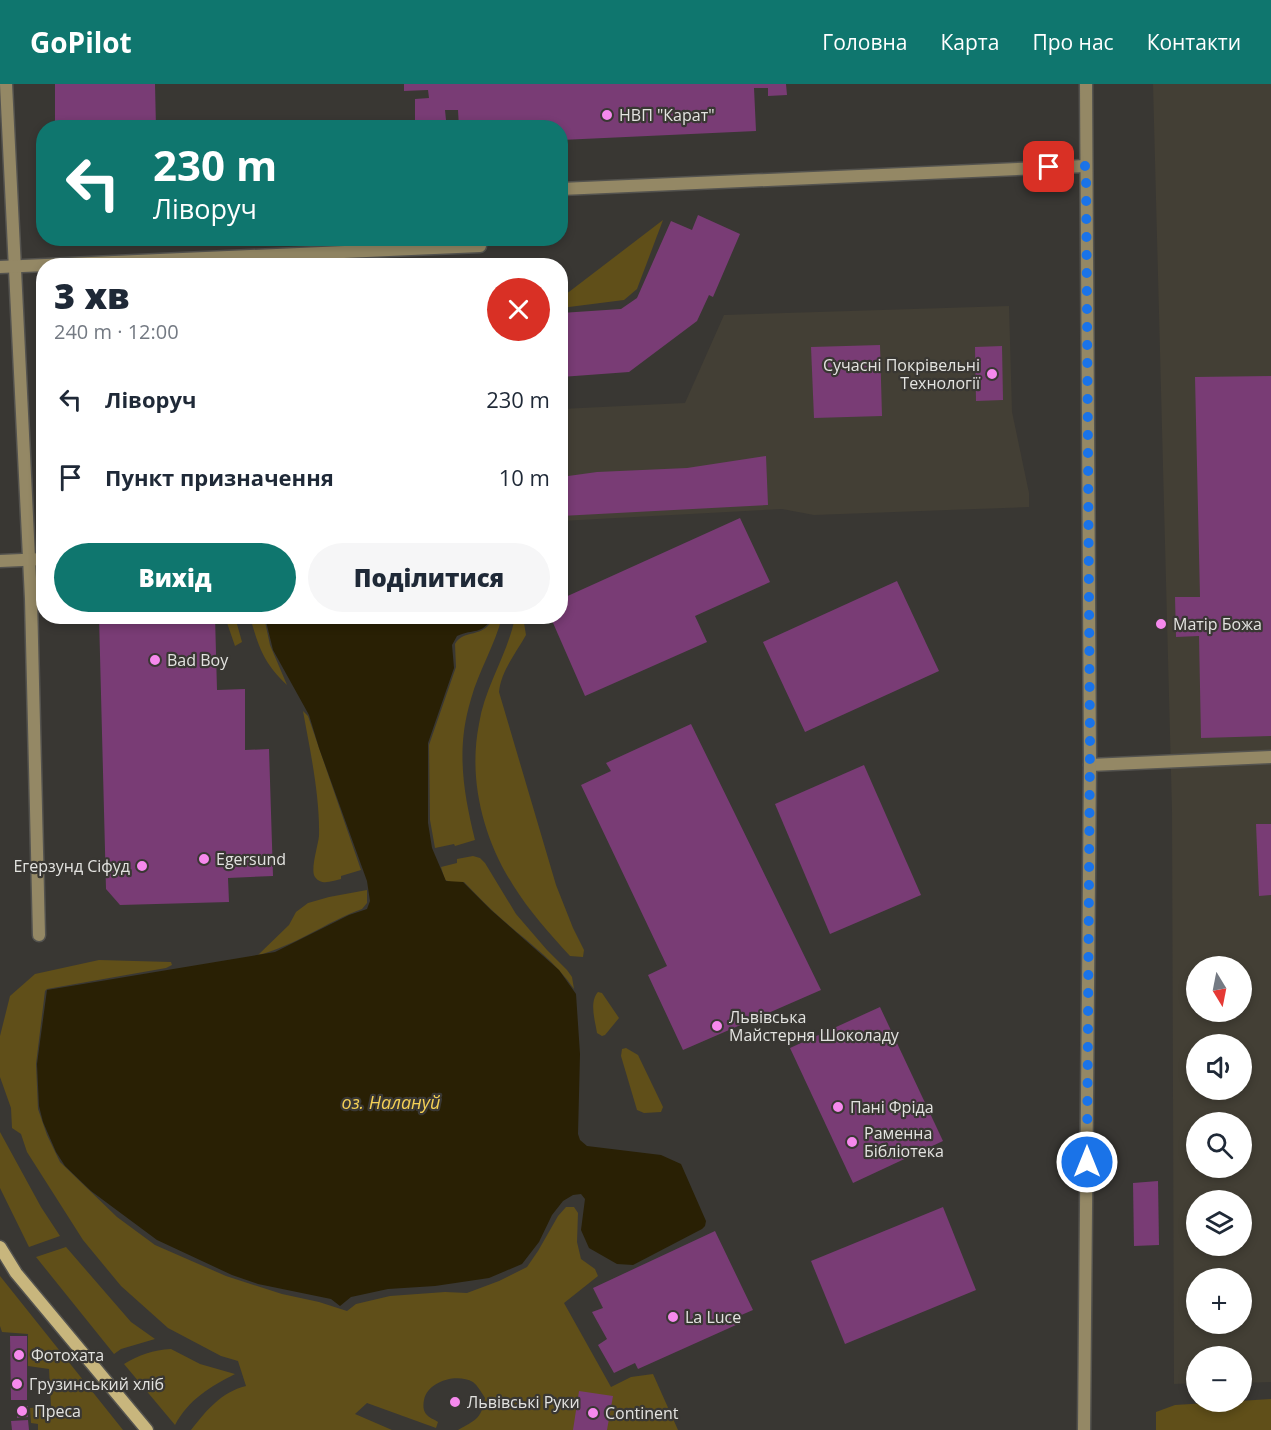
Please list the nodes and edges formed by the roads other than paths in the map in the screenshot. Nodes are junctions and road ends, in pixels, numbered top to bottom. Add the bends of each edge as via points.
1 (6, 84) edge
2 (1086, 84) edge
3 (1086, 166) junction
4 (568, 189) edge
5 (480, 246) dead end
6 (200, 258) edge
7 (36, 265) edge
8 (13, 266) junction
9 (0, 267) edge
10 (29, 560) junction
11 (36, 560) edge
12 (0, 561) edge
13 (1271, 757) edge
14 (1090, 765) junction
15 (39, 935) dead end
16 (0, 1247) edge
17 (147, 1430) edge
18 (1084, 1430) edge

1 - 8 street
2 - 3 street
3 - 4 street
3 - 14 street
5 - 6 street
7 - 8 street
8 - 9 street
8 - 10 street
10 - 11 street
10 - 12 street
10 - 15 street
13 - 14 street
14 - 18 street
16 - 17 main road via 16,1273

